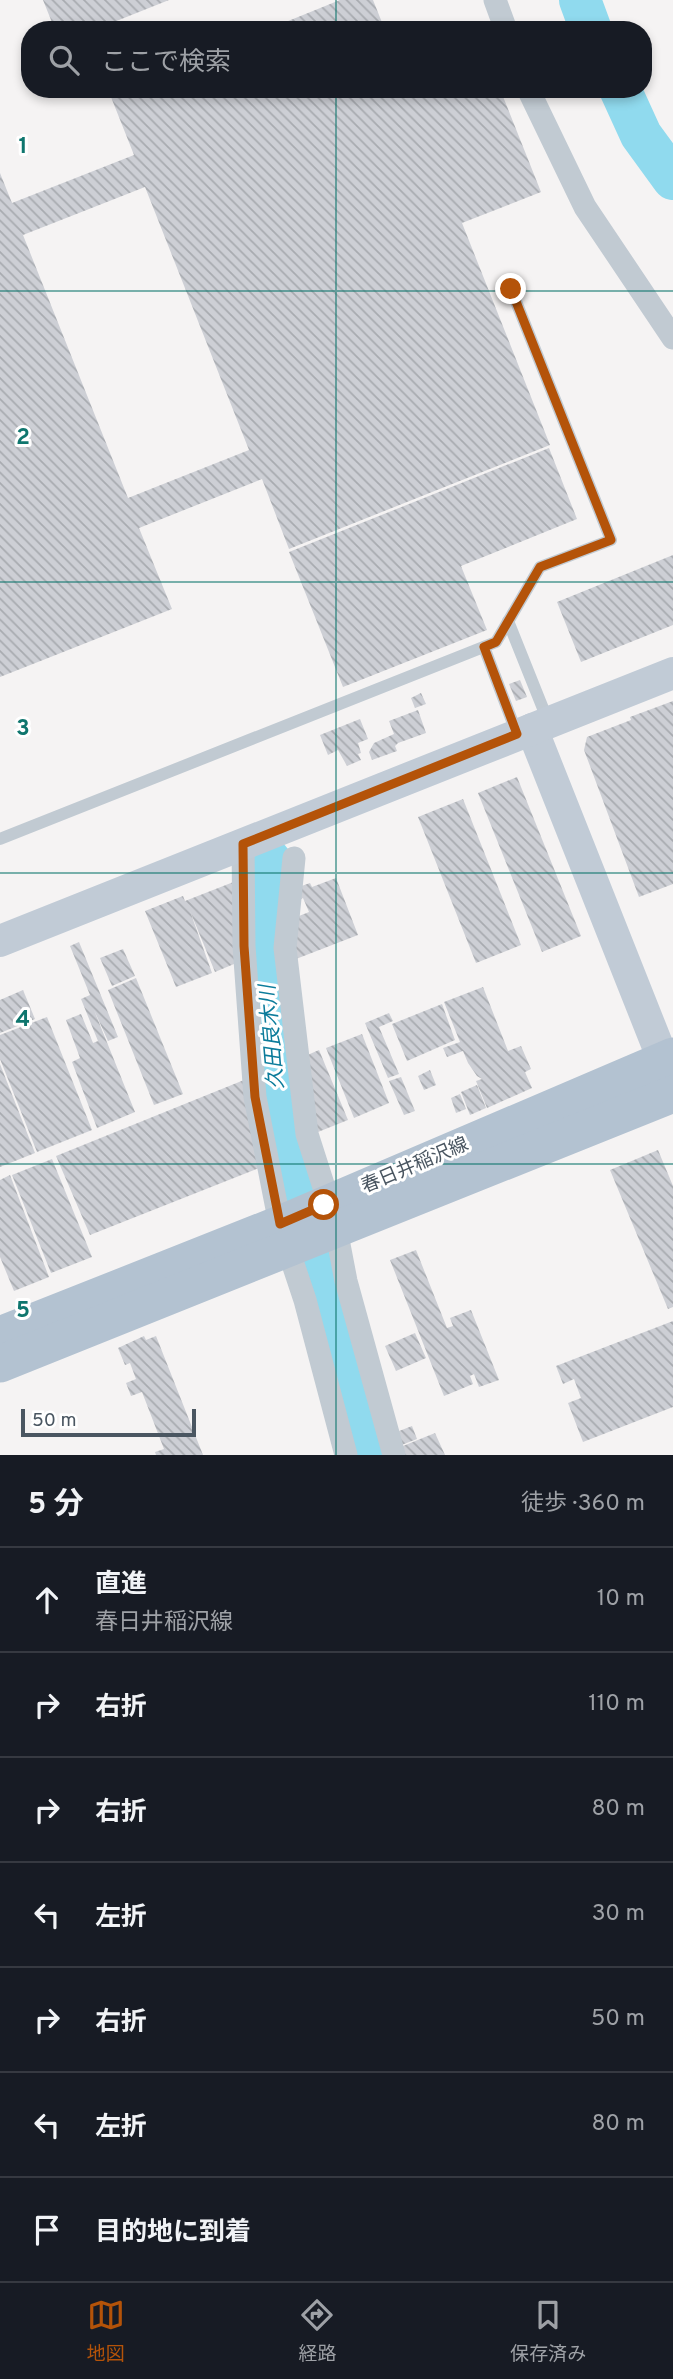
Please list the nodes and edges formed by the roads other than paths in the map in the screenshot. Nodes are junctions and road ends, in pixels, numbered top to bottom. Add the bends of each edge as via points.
1 (495, 0) edge
2 (503, 21) edge
3 (532, 98) edge
4 (511, 289) dead end
5 (673, 338) edge
6 (508, 621) junction
7 (484, 647) junction
8 (673, 673) edge
9 (533, 728) junction
10 (0, 839) edge
11 (243, 844) junction
12 (295, 858) dead end
13 (0, 941) edge
14 (671, 1074) edge
15 (330, 1217) junction
16 (287, 1235) junction
17 (0, 1335) edge
18 (0, 1364) edge
19 (346, 1455) edge
20 (394, 1455) edge

1 - 2 street
3 - 5 street via 585,206
4 - 6 lane via 611,540 540,567
6 - 7 lane via 496,642
6 - 9 lane
7 - 9 lane
7 - 10 lane
8 - 9 street
9 - 11 street
9 - 14 street
11 - 13 street
11 - 16 street via 244,946 255,1097
12 - 15 street via 285,948 307,1135
14 - 15 main road, 春日井稲沢線
15 - 16 main road, 春日井稲沢線
15 - 20 street
16 - 17 main road, 春日井稲沢線
16 - 18 main road, 春日井稲沢線
16 - 19 street

